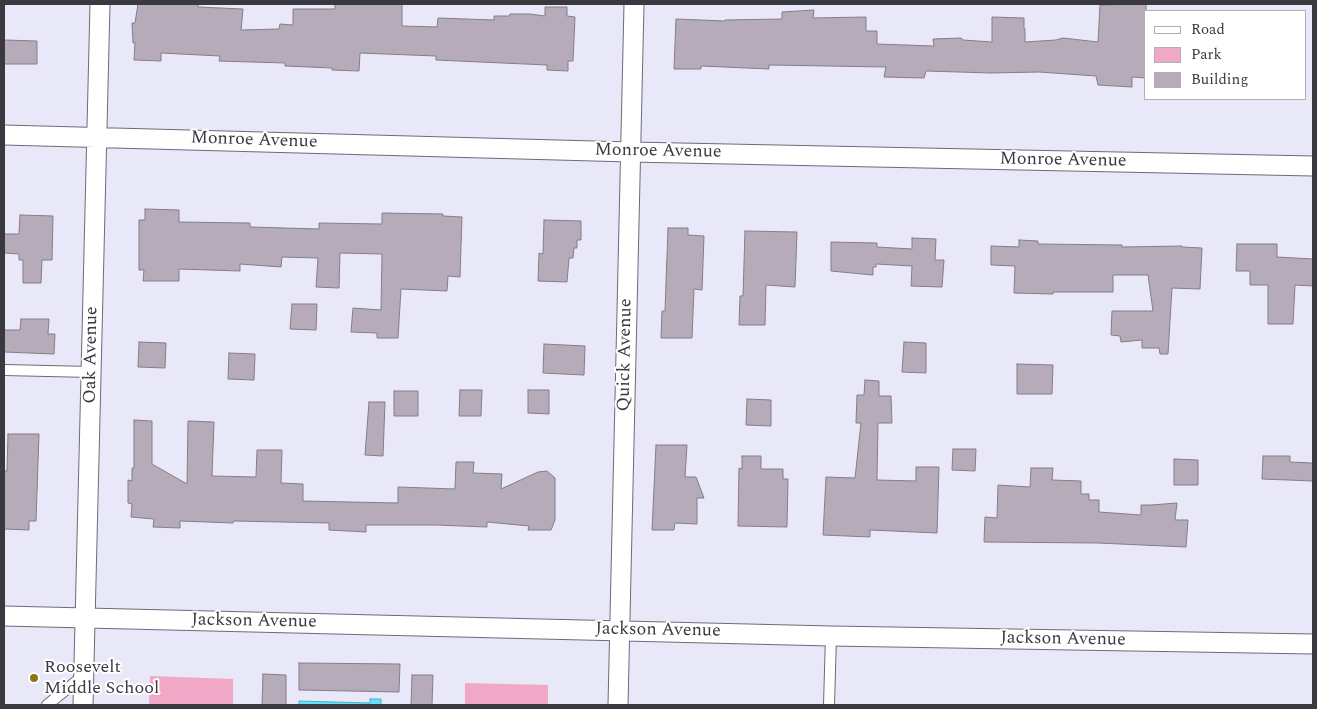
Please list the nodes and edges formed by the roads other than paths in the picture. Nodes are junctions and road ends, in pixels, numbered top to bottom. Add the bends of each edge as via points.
1 (100, 4) edge
2 (634, 4) edge
3 (4, 135) edge
4 (97, 137) junction
5 (631, 152) junction
6 (1313, 166) edge
7 (4, 370) edge
8 (91, 372) junction
9 (4, 616) edge
10 (85, 617) junction
11 (620, 630) junction
12 (832, 636) junction
13 (1313, 644) edge
14 (84, 675) junction
15 (46, 705) edge
16 (83, 705) edge
17 (618, 705) edge
18 (829, 705) edge

1 - 4 street, Oak Avenue
2 - 5 street, Quick Avenue
3 - 4 street, Monroe Avenue
4 - 5 street, Monroe Avenue
4 - 8 street, Oak Avenue
5 - 6 street, Monroe Avenue
5 - 11 street, Quick Avenue
7 - 8 lane
8 - 10 street, Oak Avenue
9 - 10 street, Jackson Avenue
10 - 11 street, Jackson Avenue
10 - 14 street, Oak Avenue
11 - 12 street, Jackson Avenue
11 - 17 street, Quick Avenue
12 - 13 street, Jackson Avenue
12 - 18 lane
14 - 15 lane
14 - 16 street, Oak Avenue

